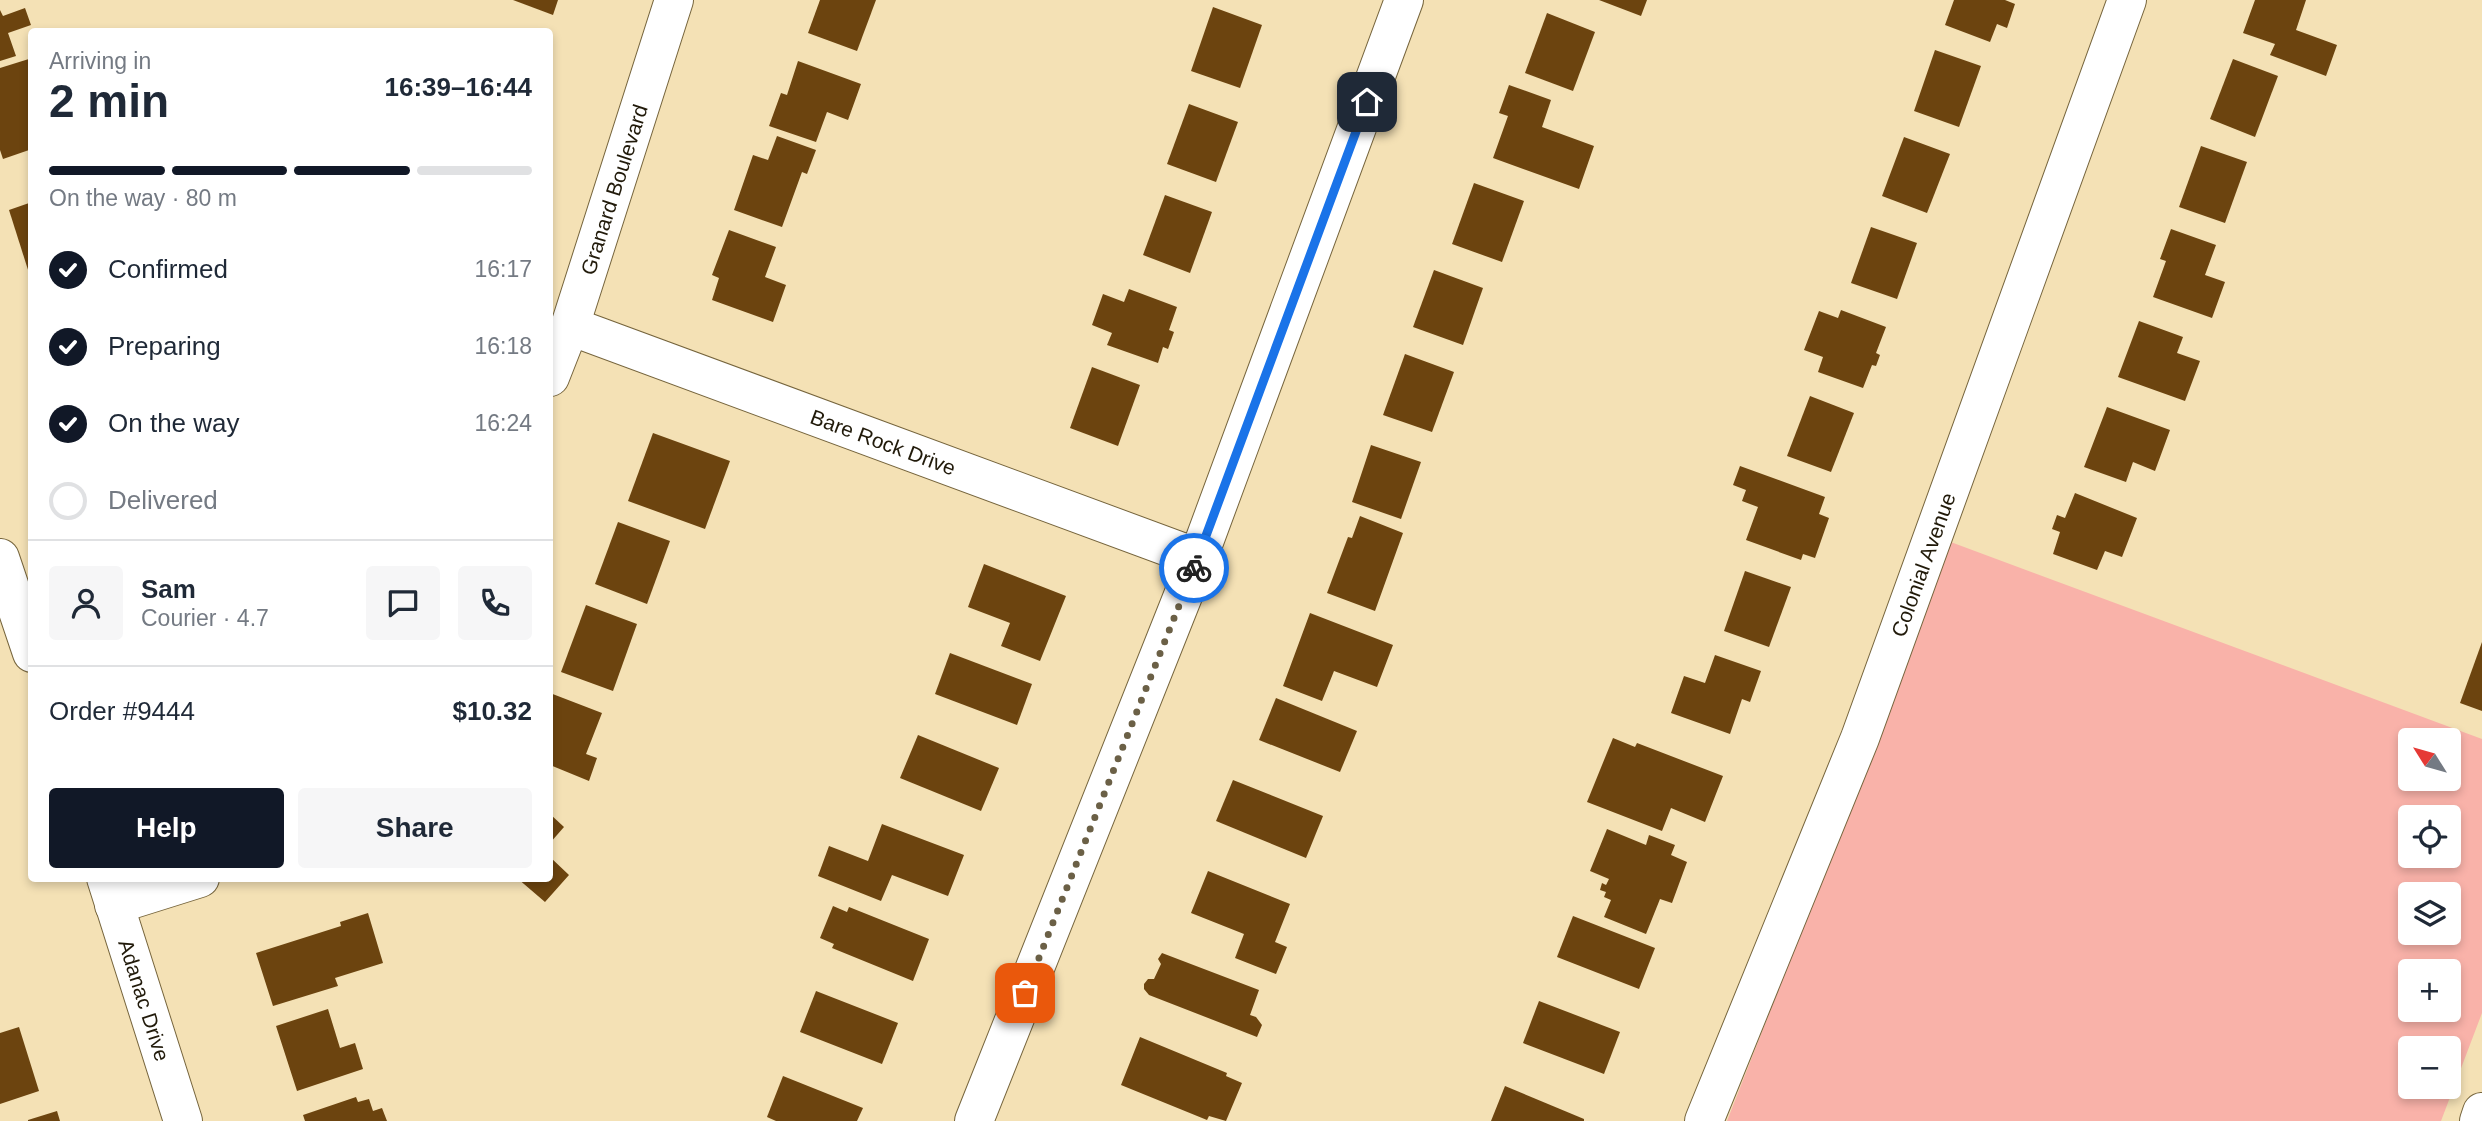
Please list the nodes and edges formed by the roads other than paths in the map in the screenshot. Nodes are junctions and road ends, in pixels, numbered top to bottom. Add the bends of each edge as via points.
1 (674, 0) edge
2 (1404, 0) edge
3 (2127, 0) edge
4 (570, 326) junction
5 (553, 369) edge
6 (0, 558) edge
7 (1198, 558) junction
8 (28, 641) edge
9 (174, 882) edge
10 (110, 892) edge
11 (2482, 1112) edge
12 (183, 1121) edge
13 (974, 1121) edge
14 (1704, 1121) edge
15 (2479, 1121) edge

1 - 4 street, Granard Boulevard
2 - 7 street
3 - 14 street, Colonial Avenue via 1860,738
4 - 5 street, Granard Boulevard
4 - 7 street, Bare Rock Drive
6 - 8 street
7 - 13 street
9 - 10 street
10 - 12 street, Adanac Drive
11 - 15 street

